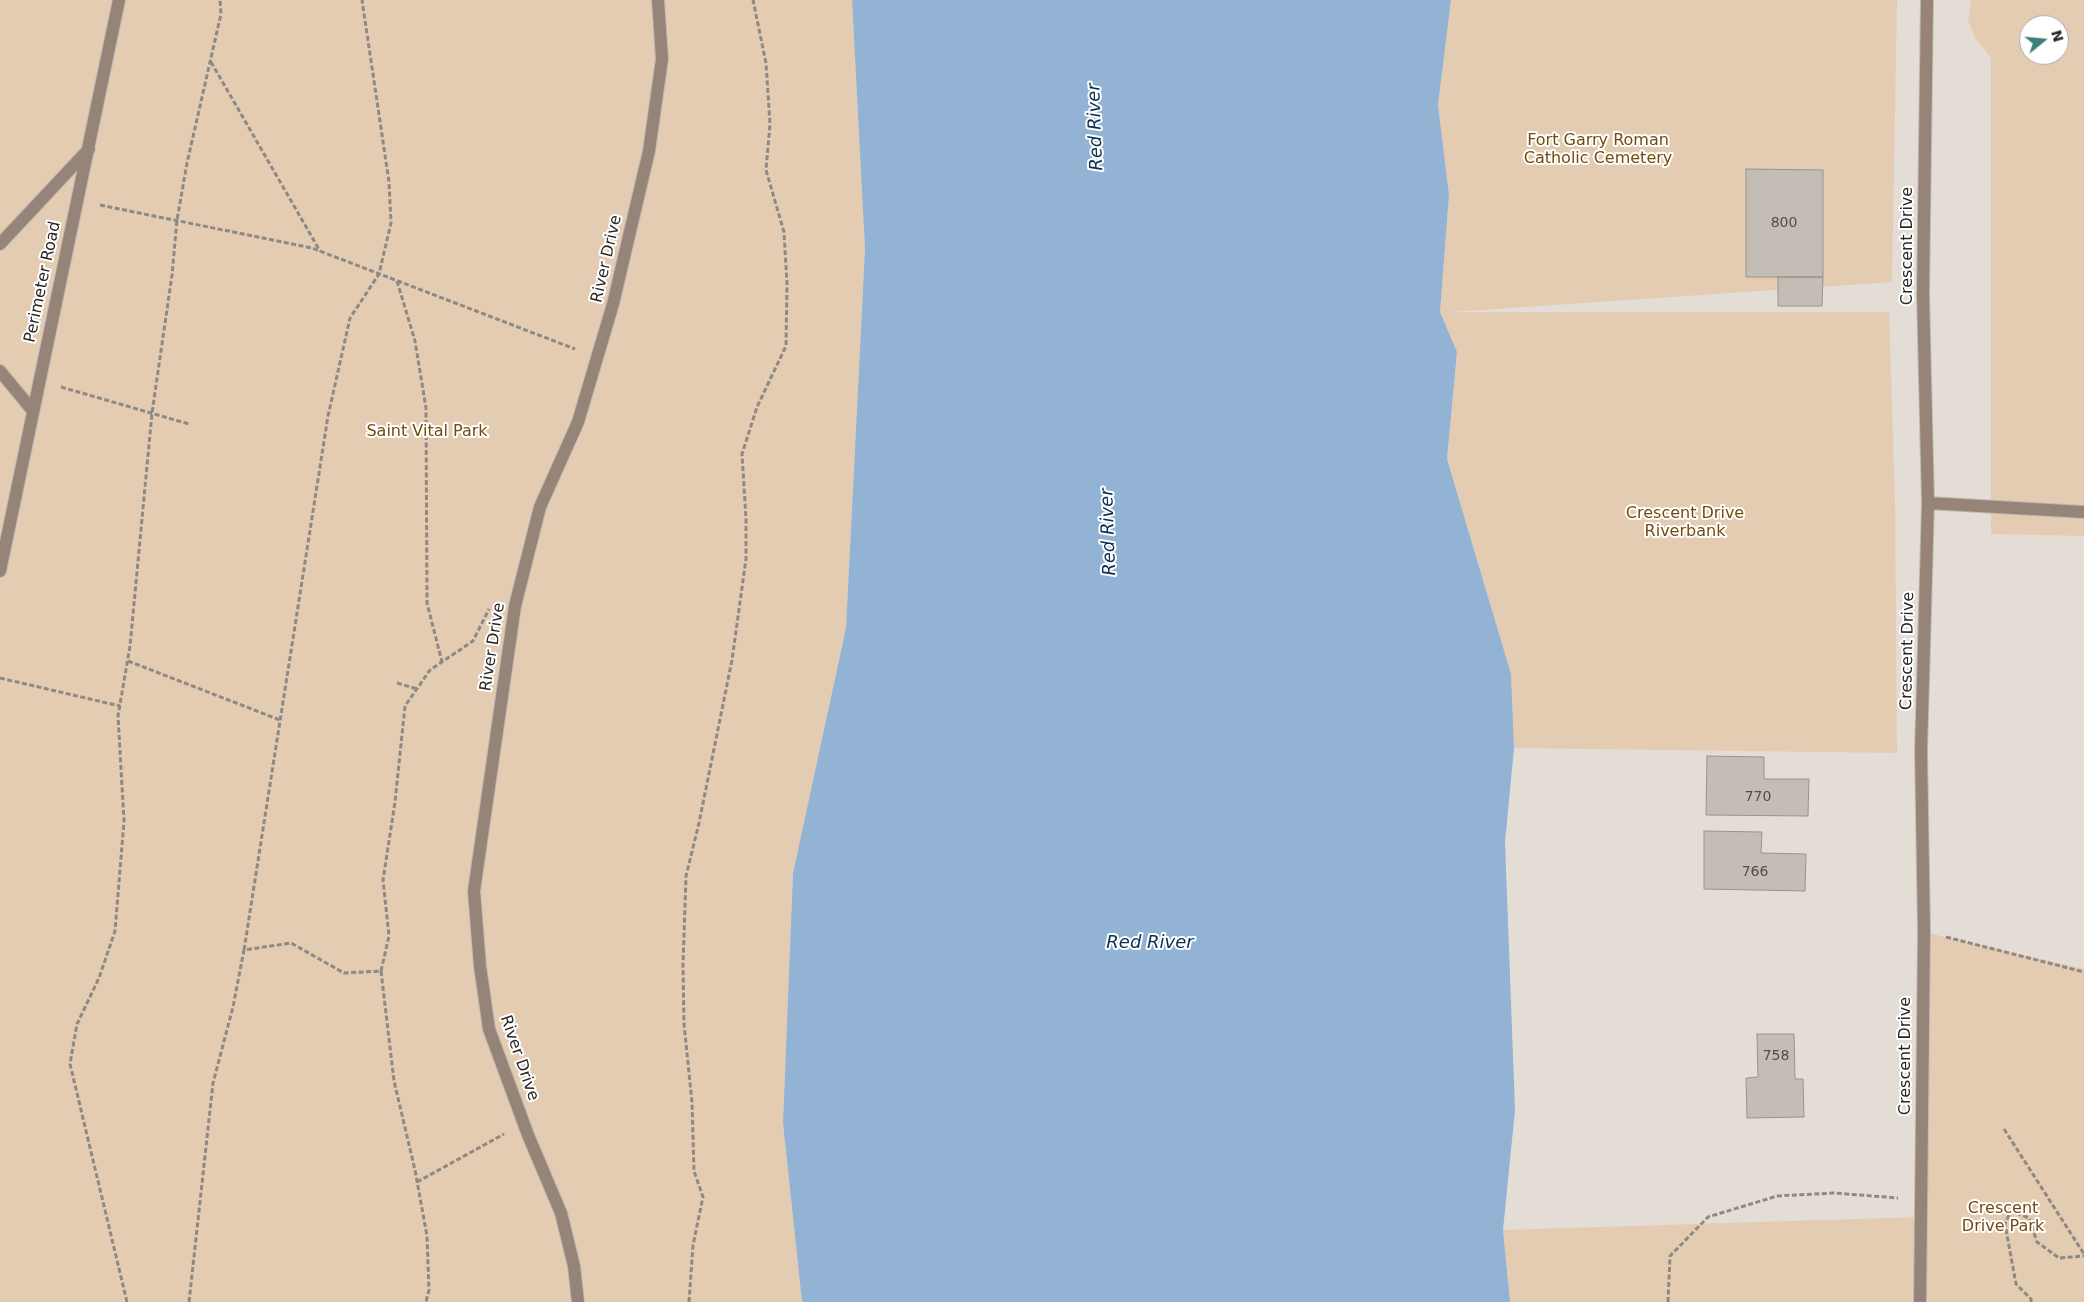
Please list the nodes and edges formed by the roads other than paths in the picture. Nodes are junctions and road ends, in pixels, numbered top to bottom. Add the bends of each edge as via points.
1 (119, 0) edge
2 (658, 0) edge
3 (1927, 0) edge
4 (89, 148) junction
5 (0, 244) edge
6 (0, 371) edge
7 (33, 411) junction
8 (1928, 503) junction
9 (2084, 512) edge
10 (0, 571) edge
11 (578, 1302) edge
12 (1920, 1302) edge

1 - 4 street, Perimeter Road
2 - 11 street, River Drive via 662,59 649,151 614,304 578,422 540,507 515,606 474,890 489,1029 561,1213 574,1266
3 - 8 street, Crescent Drive via 1923,294
4 - 5 street
4 - 7 street, Perimeter Road
6 - 7 street
7 - 10 street, Perimeter Road
8 - 9 street
8 - 12 street, Crescent Drive via 1922,751 1924,932

